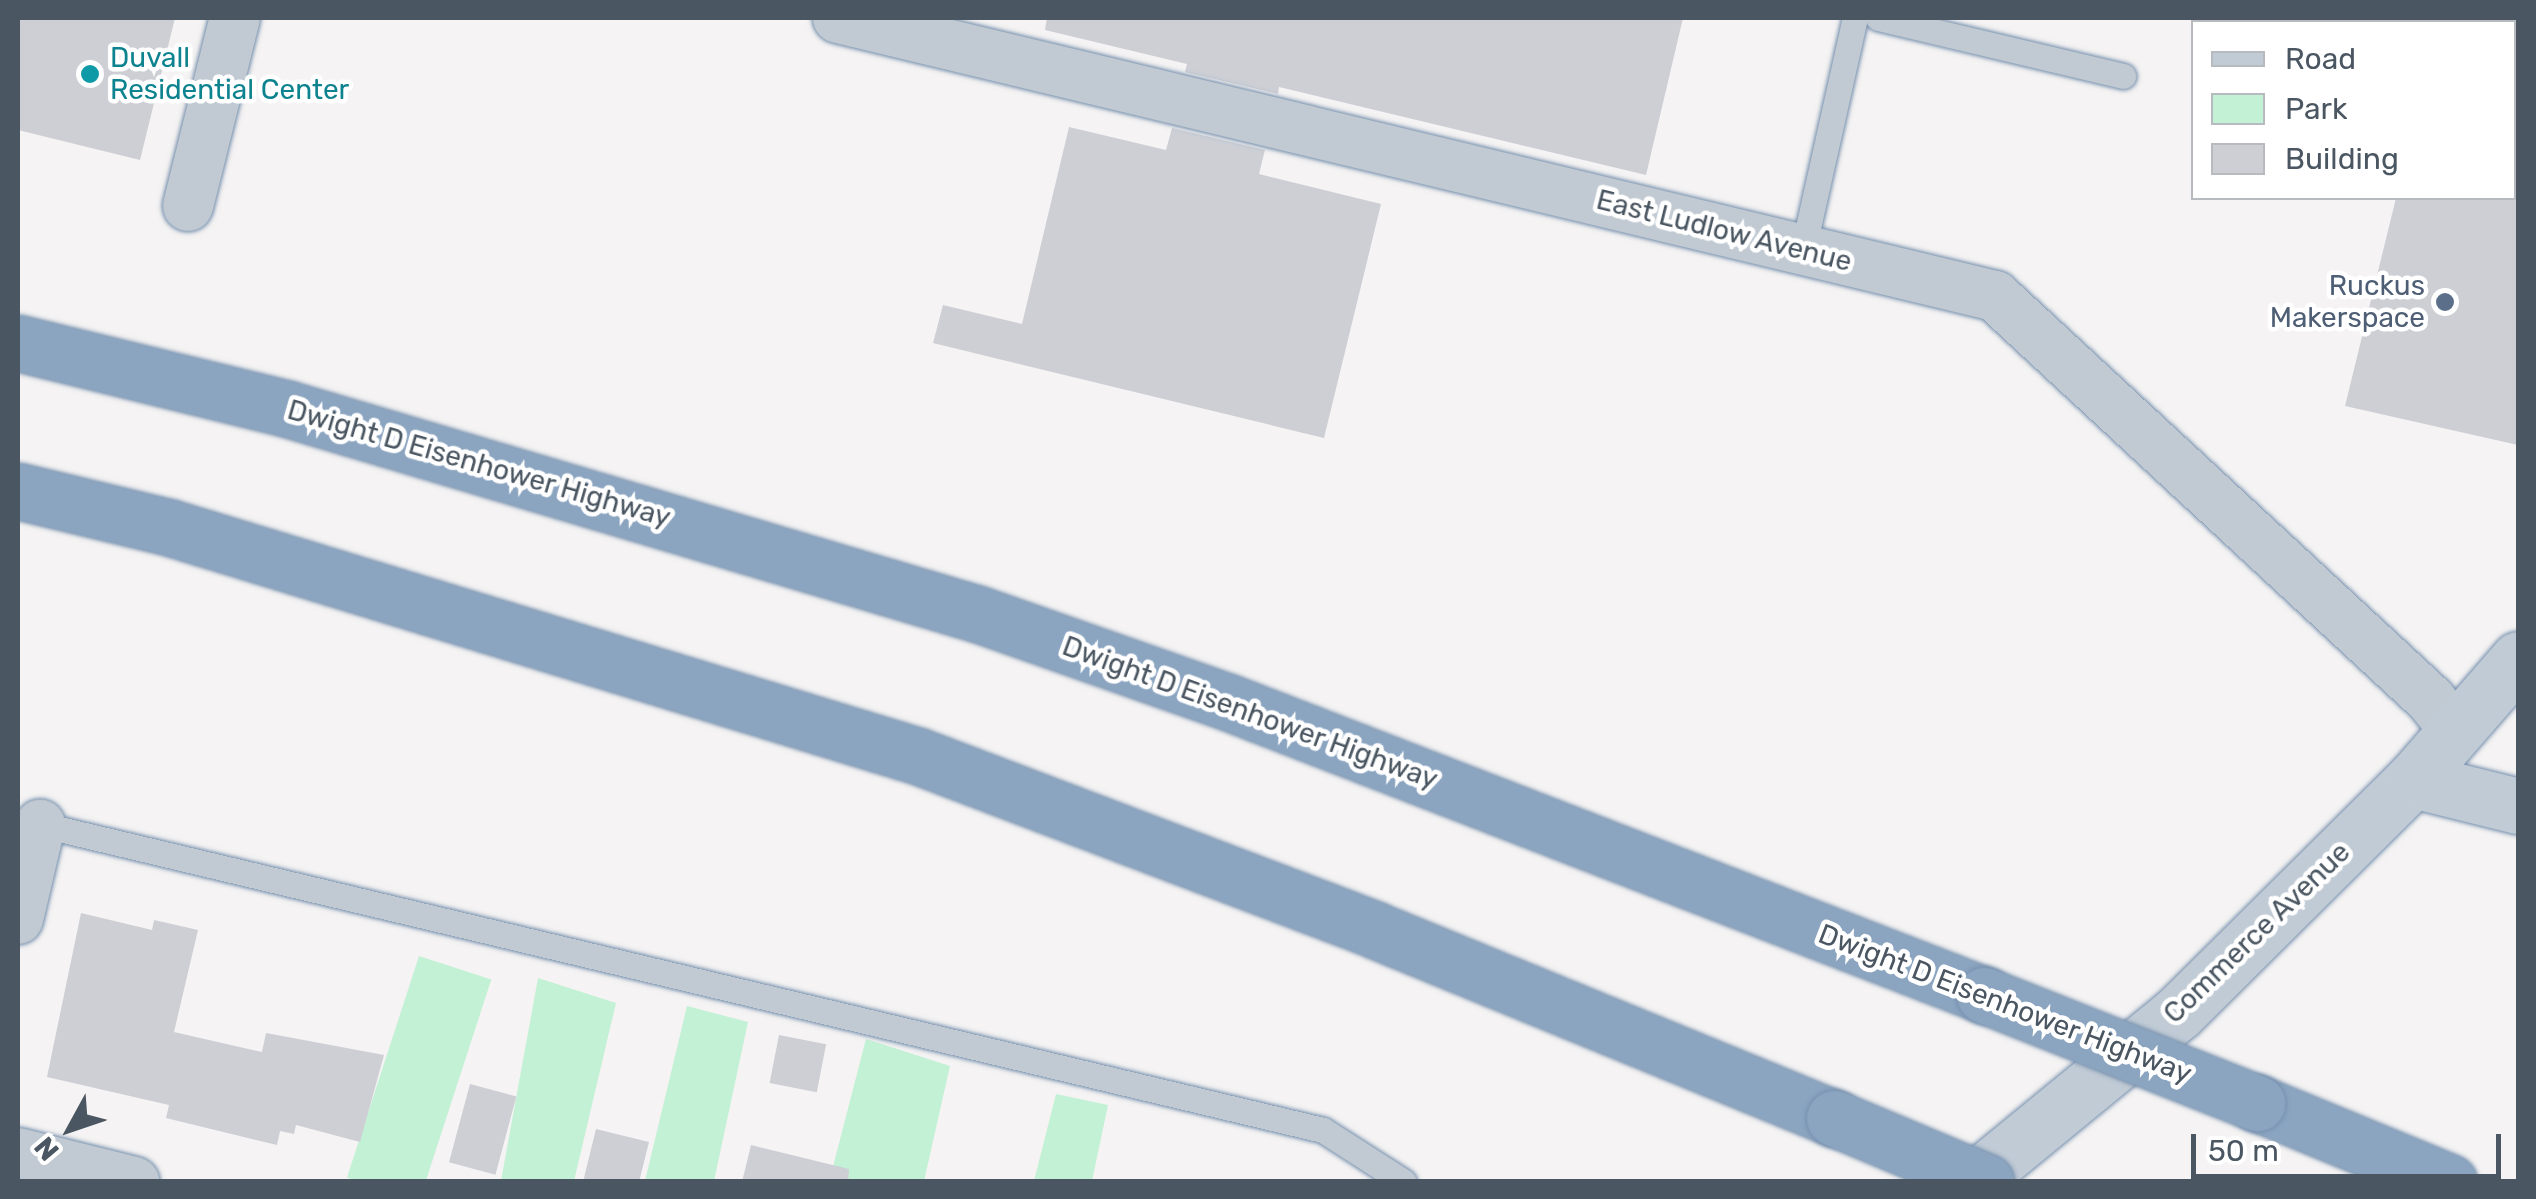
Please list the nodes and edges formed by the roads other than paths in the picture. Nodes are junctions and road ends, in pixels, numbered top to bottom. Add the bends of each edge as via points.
1 (235, 18) edge
2 (838, 18) edge
3 (1854, 18) edge
4 (1878, 18) edge
5 (2123, 76) dead end
6 (188, 206) dead end
7 (1803, 250) junction
8 (18, 343) edge
9 (18, 490) edge
10 (2518, 659) edge
11 (2455, 731) junction
12 (2413, 780) junction
13 (2518, 806) edge
14 (29, 822) edge
15 (18, 920) edge
16 (18, 1154) edge
17 (134, 1182) edge
18 (1404, 1182) edge
19 (1972, 1182) edge
20 (1986, 1182) edge
21 (2449, 1182) edge

1 - 6 street
2 - 7 street, East Ludlow Avenue
3 - 7 lane
4 - 5 lane
7 - 11 street, East Ludlow Avenue via 1995,296 2432,700
8 - 21 highway, Dwight D Eisenhower Highway, bridge via 324,420 978,614 1301,730
9 - 20 highway, bridge via 168,528 918,756 1375,930
10 - 11 street, Commerce Avenue
11 - 12 street, Commerce Avenue
12 - 13 street
12 - 19 street, Commerce Avenue via 2178,1013
14 - 15 street
14 - 18 lane via 1323,1130
16 - 17 street

